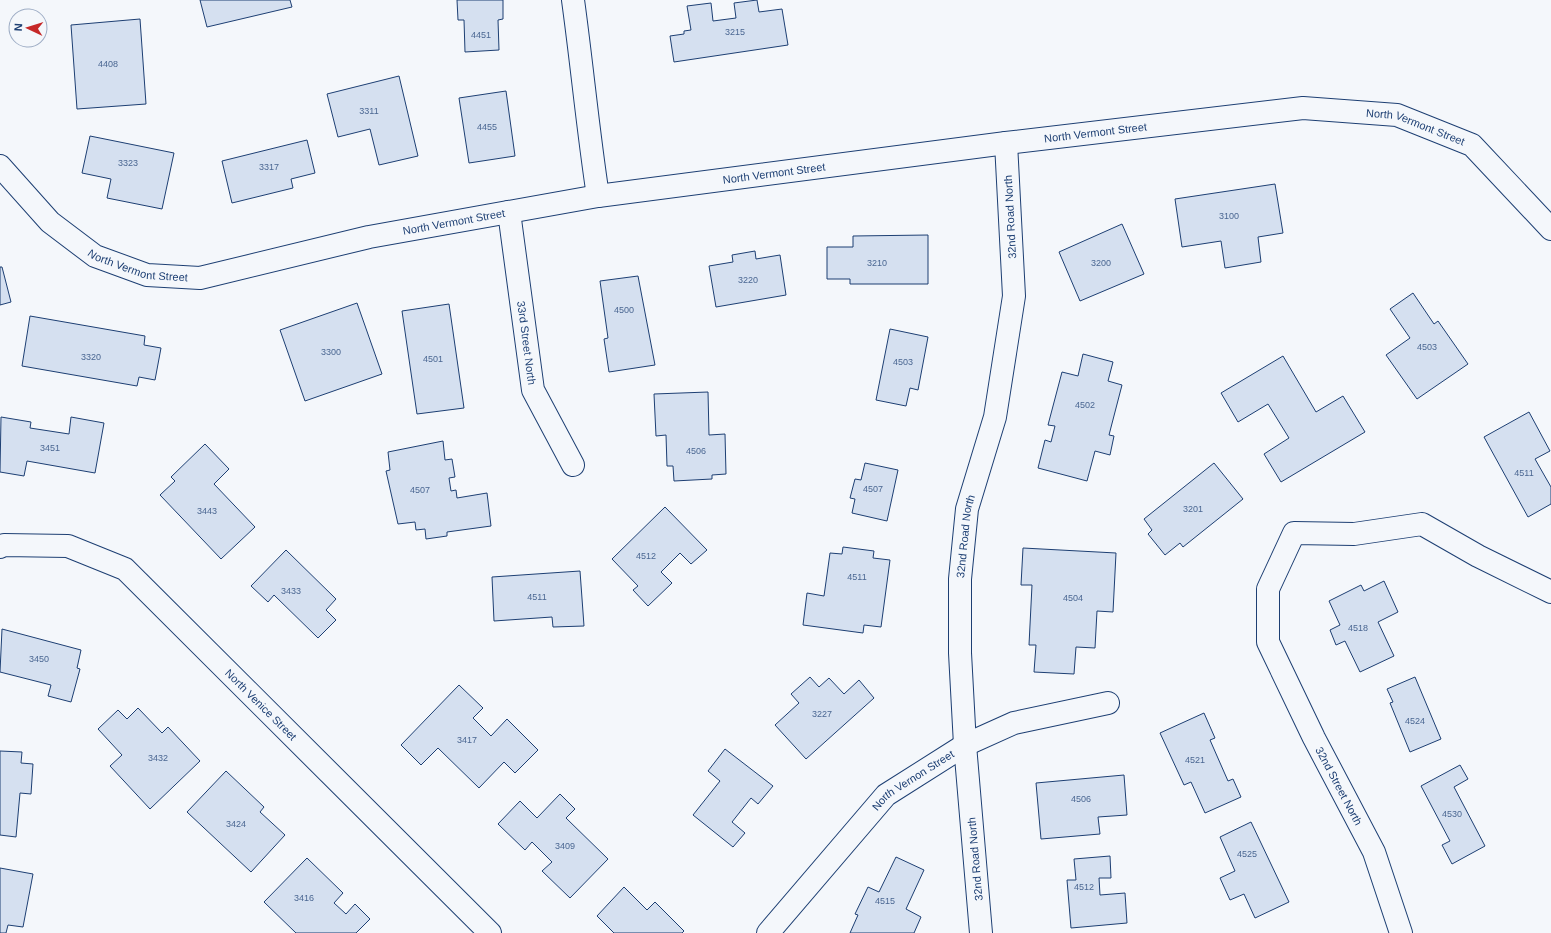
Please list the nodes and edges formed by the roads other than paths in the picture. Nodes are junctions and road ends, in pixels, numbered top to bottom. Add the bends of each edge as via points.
1 (573, 0) edge
2 (1006, 143) junction
3 (0, 166) edge
4 (598, 196) junction
5 (509, 212) junction
6 (1551, 229) edge
7 (573, 465) dead end
8 (0, 547) edge
9 (1551, 592) edge
10 (1108, 703) dead end
11 (966, 745) junction
12 (490, 933) edge
13 (768, 933) edge
14 (981, 933) edge
15 (1401, 933) edge

1 - 4 street
2 - 4 street, North Vermont Street
2 - 6 street, North Vermont Street via 1303,108 1397,115 1472,145
2 - 11 street, 32nd Road North via 1014,296 994,417 968,509 960,579 960,652
3 - 5 street, North Vermont Street via 50,222 95,256 147,275 200,278 369,237
4 - 5 street, North Vermont Street
5 - 7 street, 33rd Street North via 533,390
8 - 12 street, North Venice Street via 68,546 125,568
9 - 15 street, 32nd Street North via 1478,556 1422,524 1354,534 1294,533 1268,589 1268,642 1314,738 1374,852
10 - 11 street, North Vernon Street via 1014,723
11 - 13 street, North Vernon Street via 886,795
11 - 14 street, 32nd Road North

